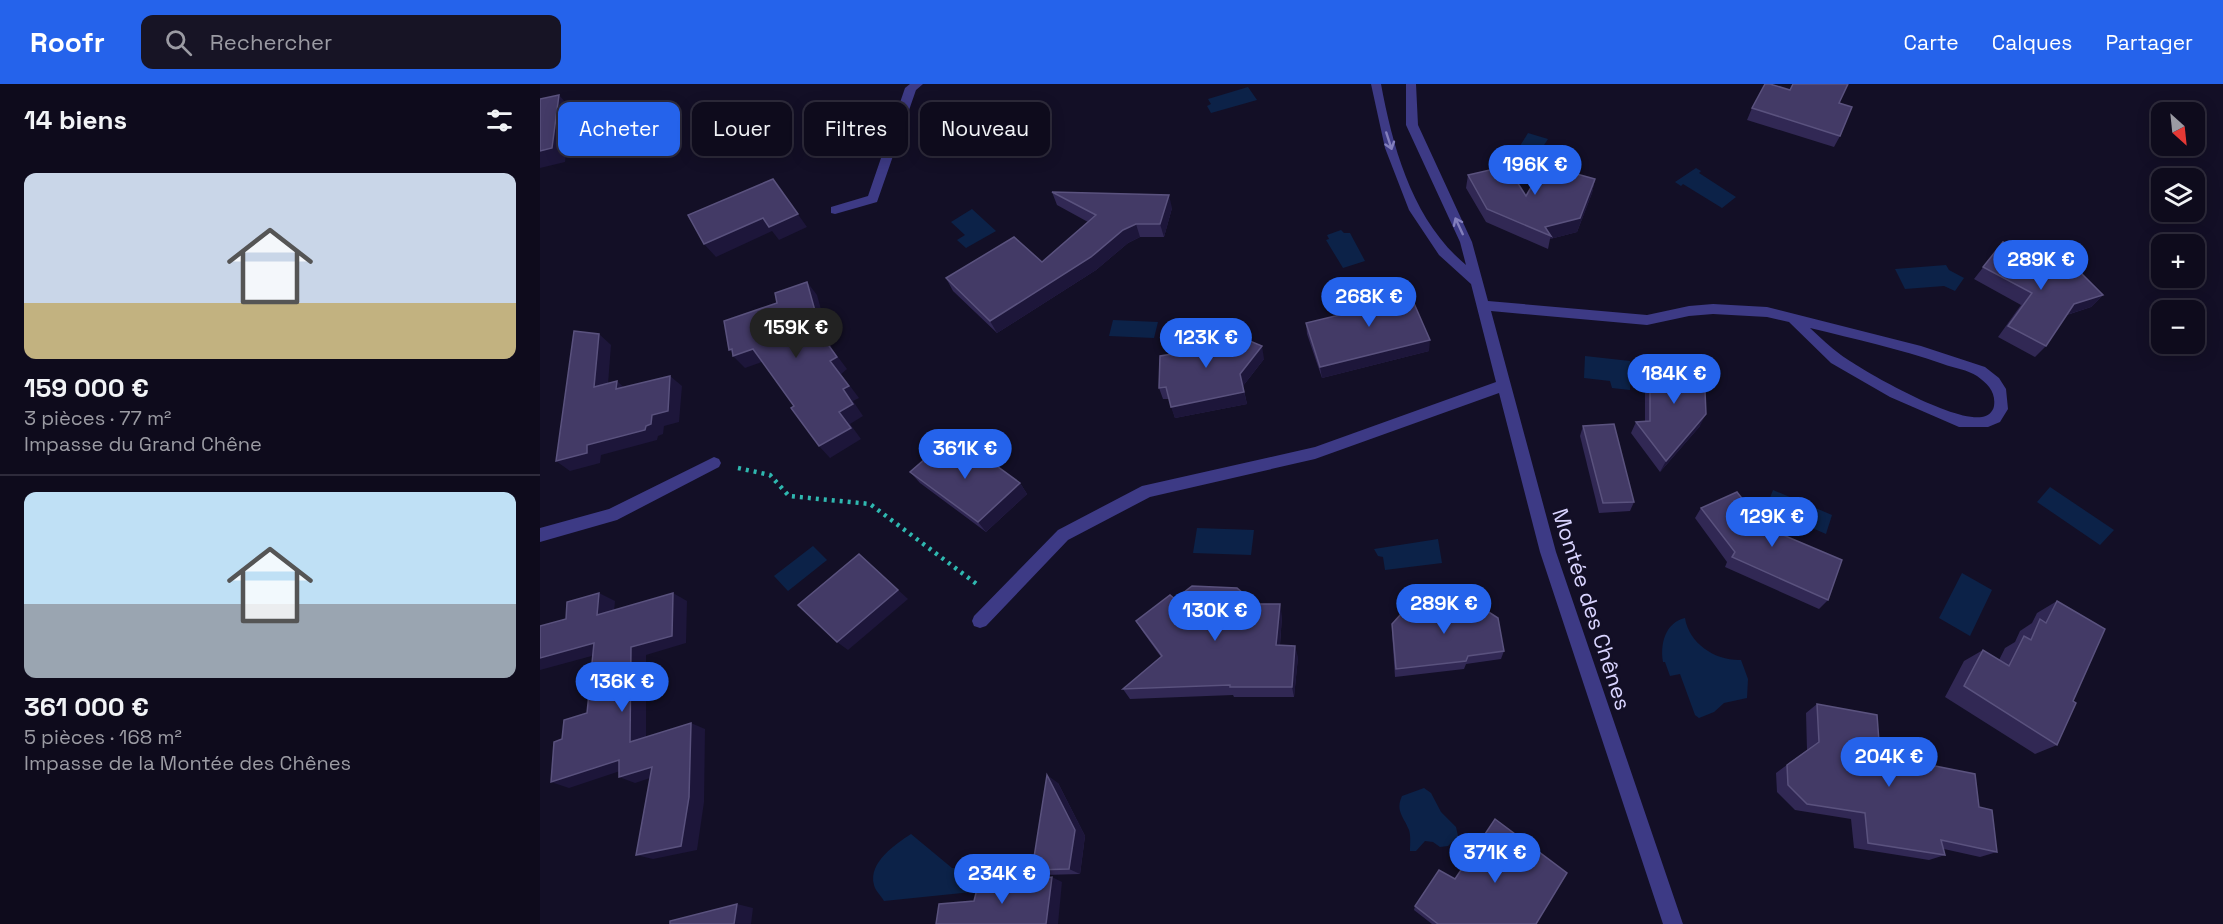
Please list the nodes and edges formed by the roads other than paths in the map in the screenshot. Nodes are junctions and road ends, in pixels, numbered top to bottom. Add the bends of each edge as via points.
1 (918, 84) edge
2 (1376, 84) edge
3 (1411, 84) edge
4 (835, 210) dead end
5 (1477, 282) junction
6 (1481, 305) junction
7 (1793, 318) junction
8 (1503, 386) junction
9 (714, 463) road end
10 (540, 535) edge
11 (980, 621) road end
12 (1673, 924) edge

1 - 4 street via 911,88 873,199
2 -> 5 street via 1380,115 1408,200 1440,248
5 -> 3 street, Montée des Chênes via 1466,242 1413,125
5 - 6 street, Montée des Chênes
6 - 7 street via 1647,321 1713,309 1767,312
6 - 8 street, Montée des Chênes
7 - 7 street via 1836,359 1934,411 1964,423 1983,423 1995,418 2001,409 2001,393 1980,371 1921,351
8 - 11 street via 1315,453 1147,491 1063,535
8 - 12 street, Montée des Chênes via 1548,552
9 - 10 street via 612,515

